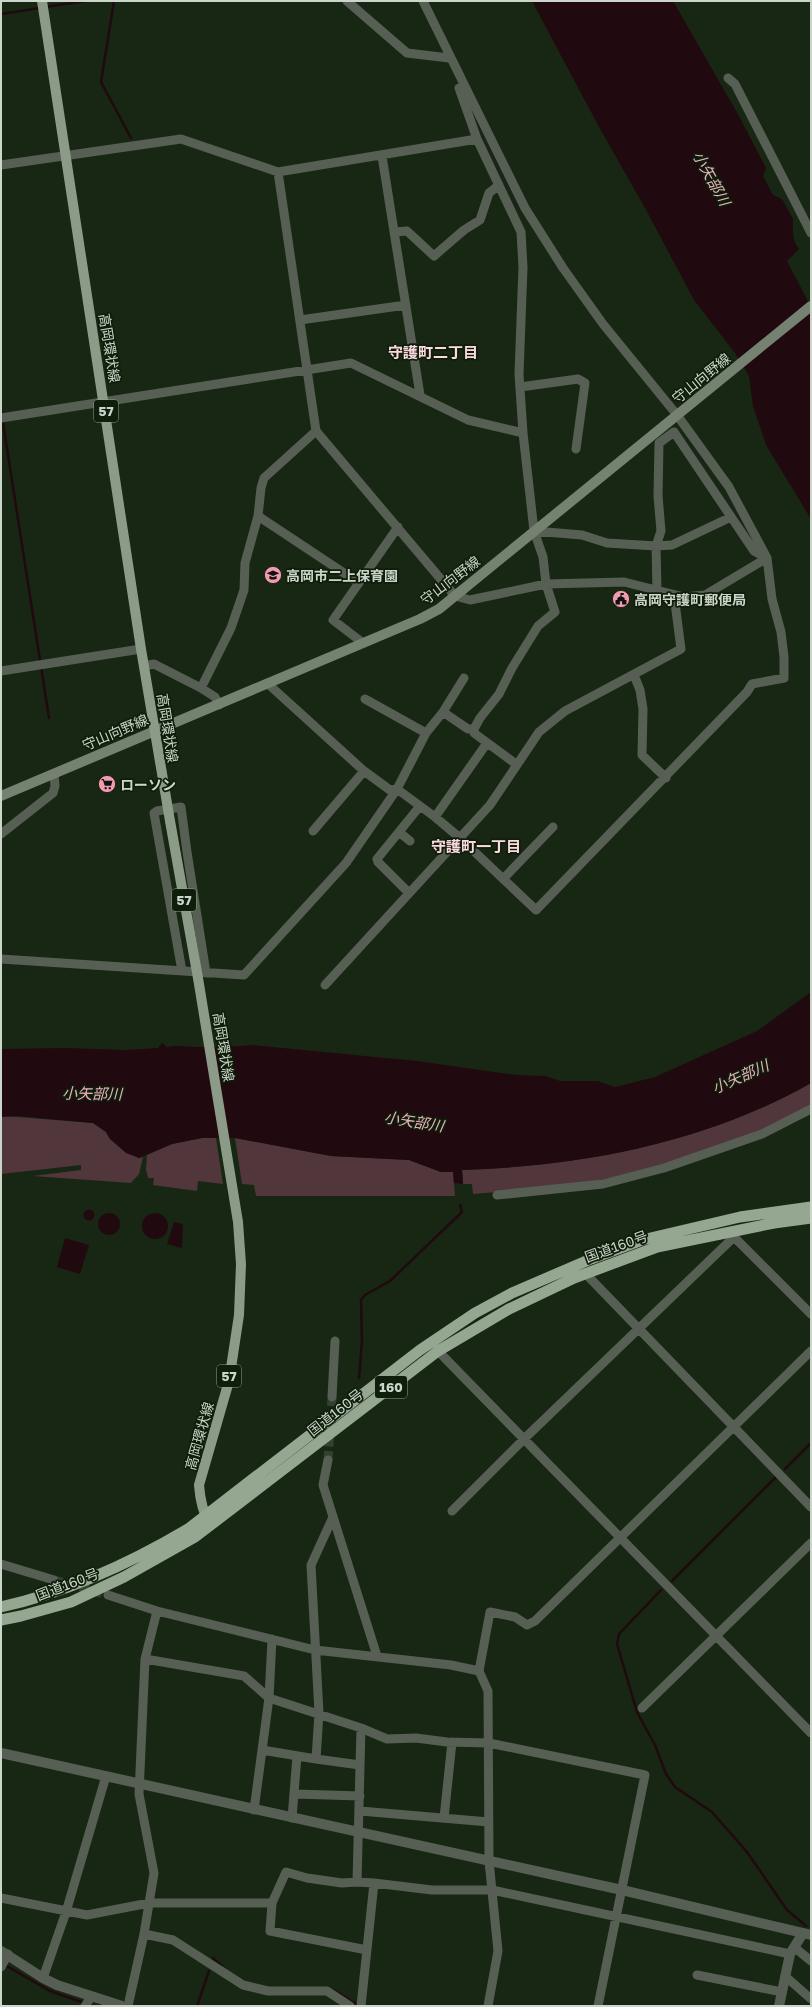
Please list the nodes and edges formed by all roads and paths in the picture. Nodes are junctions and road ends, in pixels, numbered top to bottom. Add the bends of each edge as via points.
1 (42, 1) edge
2 (347, 1) edge
3 (423, 1) edge
4 (450, 58) junction
5 (728, 78) dead end
6 (477, 139) junction
7 (65, 154) junction
8 (382, 156) junction
9 (1, 165) edge
10 (278, 172) junction
11 (499, 185) junction
12 (395, 232) junction
13 (811, 233) edge
14 (406, 305) junction
15 (811, 306) edge
16 (300, 320) junction
17 (308, 371) junction
18 (520, 387) junction
19 (420, 395) junction
20 (105, 402) junction
21 (679, 414) junction
22 (1, 418) edge
23 (316, 431) junction
24 (523, 432) junction
25 (576, 449) dead end
26 (258, 516) junction
27 (731, 517) junction
28 (398, 527) junction
29 (534, 531) junction
30 (656, 546) junction
31 (767, 558) junction
32 (359, 583) junction
33 (546, 584) junction
34 (657, 591) junction
35 (674, 595) junction
36 (455, 596) junction
37 (363, 643) junction
38 (141, 650) junction
39 (144, 666) junction
40 (1, 671) edge
41 (634, 675) junction
42 (464, 678) dead end
43 (267, 683) junction
44 (201, 688) junction
45 (365, 699) dead end
46 (219, 705) junction
47 (443, 712) junction
48 (474, 729) junction
49 (155, 731) junction
50 (426, 733) junction
51 (487, 743) junction
52 (516, 764) junction
53 (364, 771) junction
54 (54, 774) junction
55 (666, 778) junction
56 (397, 789) junction
57 (1, 796) edge
58 (420, 806) junction
59 (168, 809) junction
60 (435, 816) junction
61 (553, 827) dead end
62 (313, 831) dead end
63 (399, 832) junction
64 (1, 834) edge
65 (460, 838) junction
66 (410, 841) dead end
67 (503, 879) junction
68 (409, 893) junction
69 (1, 958) edge
70 (182, 971) junction
71 (202, 975) junction
72 (325, 985) dead end
73 (811, 1109) edge
74 (497, 1195) dead end
75 (811, 1207) edge
76 (811, 1218) edge
77 (732, 1234) junction
78 (584, 1273) junction
79 (811, 1314) edge
80 (639, 1330) junction
81 (335, 1341) dead end
82 (438, 1351) junction
83 (811, 1352) edge
84 (332, 1397) tunnel mouth
85 (732, 1427) junction
86 (525, 1438) junction
87 (328, 1460) tunnel mouth
88 (811, 1507) edge
89 (452, 1511) dead end
90 (333, 1517) junction
91 (208, 1520) junction
92 (621, 1538) junction
93 (811, 1543) edge
94 (1, 1564) edge
95 (54, 1580) tunnel mouth
96 (108, 1595) tunnel mouth
97 (1, 1607) edge
98 (157, 1612) junction
99 (1, 1620) edge
100 (715, 1635) junction
101 (272, 1639) junction
102 (315, 1650) junction
103 (377, 1656) junction
104 (145, 1659) junction
105 (479, 1671) junction
106 (269, 1698) junction
107 (642, 1708) dead end
108 (319, 1713) junction
109 (361, 1728) junction
110 (811, 1733) edge
111 (452, 1742) junction
112 (489, 1744) junction
113 (262, 1750) junction
114 (1, 1753) edge
115 (297, 1756) junction
116 (316, 1760) junction
117 (360, 1765) junction
118 (106, 1776) junction
119 (140, 1785) junction
120 (294, 1794) junction
121 (360, 1796) junction
122 (254, 1810) junction
123 (360, 1811) junction
124 (292, 1818) junction
125 (444, 1818) junction
126 (489, 1822) junction
127 (360, 1832) junction
128 (489, 1861) junction
129 (357, 1882) junction
130 (374, 1883) junction
131 (492, 1890) junction
132 (622, 1890) junction
133 (1, 1898) edge
134 (149, 1903) junction
135 (272, 1904) junction
136 (66, 1912) junction
137 (616, 1917) junction
138 (144, 1934) junction
139 (807, 1934) edge
140 (367, 1950) junction
141 (792, 1950) junction
142 (4, 1958) edge
143 (811, 1961) edge
144 (697, 1975) dead end
145 (785, 1976) junction
146 (43, 1978) junction
147 (782, 1992) junction
148 (811, 1999) edge
149 (88, 2001) edge
150 (122, 2006) edge
151 (128, 2006) edge
152 (350, 2006) edge
153 (361, 2006) edge
154 (488, 2006) edge
155 (598, 2006) edge
156 (779, 2006) edge

1 - 7 main road, 高岡環状線 / 57
2 - 4 street via 407,54
3 - 4 street
4 - 6 street
4 - 21 street via 525,208 563,268 603,324
5 - 13 street via 735,84
6 - 8 street
6 - 11 street
7 - 9 street
7 - 10 street via 181,139
7 - 20 main road, 高岡環状線 / 57
8 - 10 street
8 - 12 street
10 - 16 street
11 - 12 street via 489,193 480,220 434,256 406,231
11 - 18 street via 521,232 523,267
12 - 14 street
14 - 16 street
14 - 19 street
15 - 21 main road, 守山向野線
16 - 17 street
17 - 19 street via 351,363
17 - 20 street
17 - 23 street
18 - 24 street
18 - 25 street via 578,379 585,383
19 - 24 street via 468,420
20 - 22 street
20 - 38 main road, 高岡環状線 / 57
21 - 29 main road, 守山向野線
21 - 31 street via 729,487
23 - 26 street via 264,478
23 - 28 street
24 - 29 street
26 - 32 street
26 - 44 street via 246,563 244,590 231,628
27 - 30 street via 672,544
27 - 30 street via 674,432 659,443 660,531
27 - 31 street via 754,551
28 - 32 street
28 - 36 street
29 - 30 street via 582,536 608,543
29 - 33 street via 543,558
29 - 36 main road, 守山向野線
30 - 34 street
31 - 35 street via 705,595
31 - 55 street via 772,599 784,657 784,678 752,684
32 - 37 street via 333,620
33 - 34 street via 624,582
33 - 36 street via 470,600
33 - 48 street via 555,612 538,626 499,694
34 - 35 street
35 - 41 street via 681,650
36 - 37 main road, 守山向野線 via 439,609 420,619
37 - 43 main road, 守山向野線
38 - 39 main road, 高岡環状線 / 57
38 - 40 street
39 - 44 street via 154,664
39 - 49 main road, 高岡環状線 / 57
41 - 52 street via 565,711 539,732
41 - 55 street via 643,709 642,755
42 - 47 street
43 - 46 main road, 守山向野線
43 - 53 street
44 - 46 street via 215,697
45 - 50 street
46 - 49 main road, 守山向野線
47 - 48 street via 468,729
47 - 50 street
48 - 51 street via 474,733
49 - 54 main road, 守山向野線
49 - 59 main road, 高岡環状線 / 57
50 - 56 street
51 - 52 street
51 - 60 street
52 - 65 street via 490,805
53 - 56 street via 390,790
53 - 62 street
54 - 57 main road, 守山向野線
54 - 64 street via 56,786 53,793
55 - 67 street via 536,910
56 - 58 street
56 - 71 street via 346,863 244,975
58 - 60 street
58 - 63 street
59 - 70 street via 154,813 154,819
59 - 71 main road, 高岡環状線 / 57, bridge
59 - 71 street via 181,807 182,811
60 - 65 street
61 - 67 street
63 - 66 street
63 - 68 street via 377,859
65 - 67 street
65 - 68 street
68 - 72 street
69 - 70 street
70 - 71 street
71 - 91 main road, 高岡環状線 / 57 via 202,998 238,1222 241,1264 239,1315 229,1381 199,1485
73 - 74 street via 762,1134 664,1168 603,1184
75 - 91 highway, 国道160号 / 160 via 740,1217 642,1240 512,1293 475,1313 420,1350
76 - 77 highway, 国道160号 / 160
77 - 78 highway, 国道160号 / 160 via 657,1247
77 - 79 street
77 - 80 street
78 - 80 street
78 - 82 highway, 国道160号 / 160 via 509,1309
80 - 85 street
80 - 86 street
81 - 84 street
82 - 86 street
82 - 91 highway, 国道160号 / 160
83 - 85 street
85 - 88 street
85 - 92 street
86 - 89 street
86 - 92 street
87 - 90 street via 324,1486
90 - 102 street via 311,1564
90 - 103 street
91 - 97 highway, 国道160号 / 160 via 104,1573 61,1591
91 - 99 highway, 国道160号 / 160 via 195,1537 124,1577 71,1602
92 - 100 street
92 - 105 street via 535,1621 527,1625 515,1617 490,1612
93 - 100 street
94 - 95 street
96 - 98 street
98 - 101 street
98 - 104 street
100 - 107 street
100 - 110 street
101 - 102 street
101 - 106 street
102 - 103 street
102 - 108 street
103 - 105 street via 452,1665
104 - 106 street via 244,1676
104 - 119 street
105 - 112 street via 488,1691
106 - 108 street
106 - 113 street
108 - 109 street
108 - 116 street
109 - 111 street via 387,1739 416,1738
109 - 117 street
111 - 112 street
111 - 125 street
112 - 126 street
112 - 132 street via 645,1775
113 - 115 street
113 - 122 street
114 - 118 street
115 - 116 street
115 - 120 street
116 - 117 street
117 - 121 street
118 - 119 street
118 - 136 street
119 - 122 street
119 - 134 street via 154,1873
120 - 121 street
120 - 124 street
121 - 123 street
122 - 124 street
123 - 125 street
123 - 127 street
124 - 127 street
125 - 126 street
126 - 128 street
127 - 128 street
127 - 129 street
128 - 131 street
128 - 132 street
129 - 130 street
129 - 135 street via 342,1883 286,1872
130 - 131 street via 432,1890
130 - 140 street
131 - 137 street
131 - 154 street via 498,1951
132 - 137 street
132 - 139 street
133 - 136 street
134 - 135 street
134 - 136 street via 87,1915
134 - 138 street
135 - 140 street via 270,1931
136 - 146 street
137 - 141 street
137 - 155 street
138 - 151 street
138 - 152 street via 173,1940 243,1985 268,1991 327,1991
139 - 141 street
140 - 153 street
141 - 143 street
141 - 145 street
142 - 146 street
144 - 147 street
145 - 147 street
145 - 148 street
146 - 149 street
147 - 156 street
149 - 150 street

